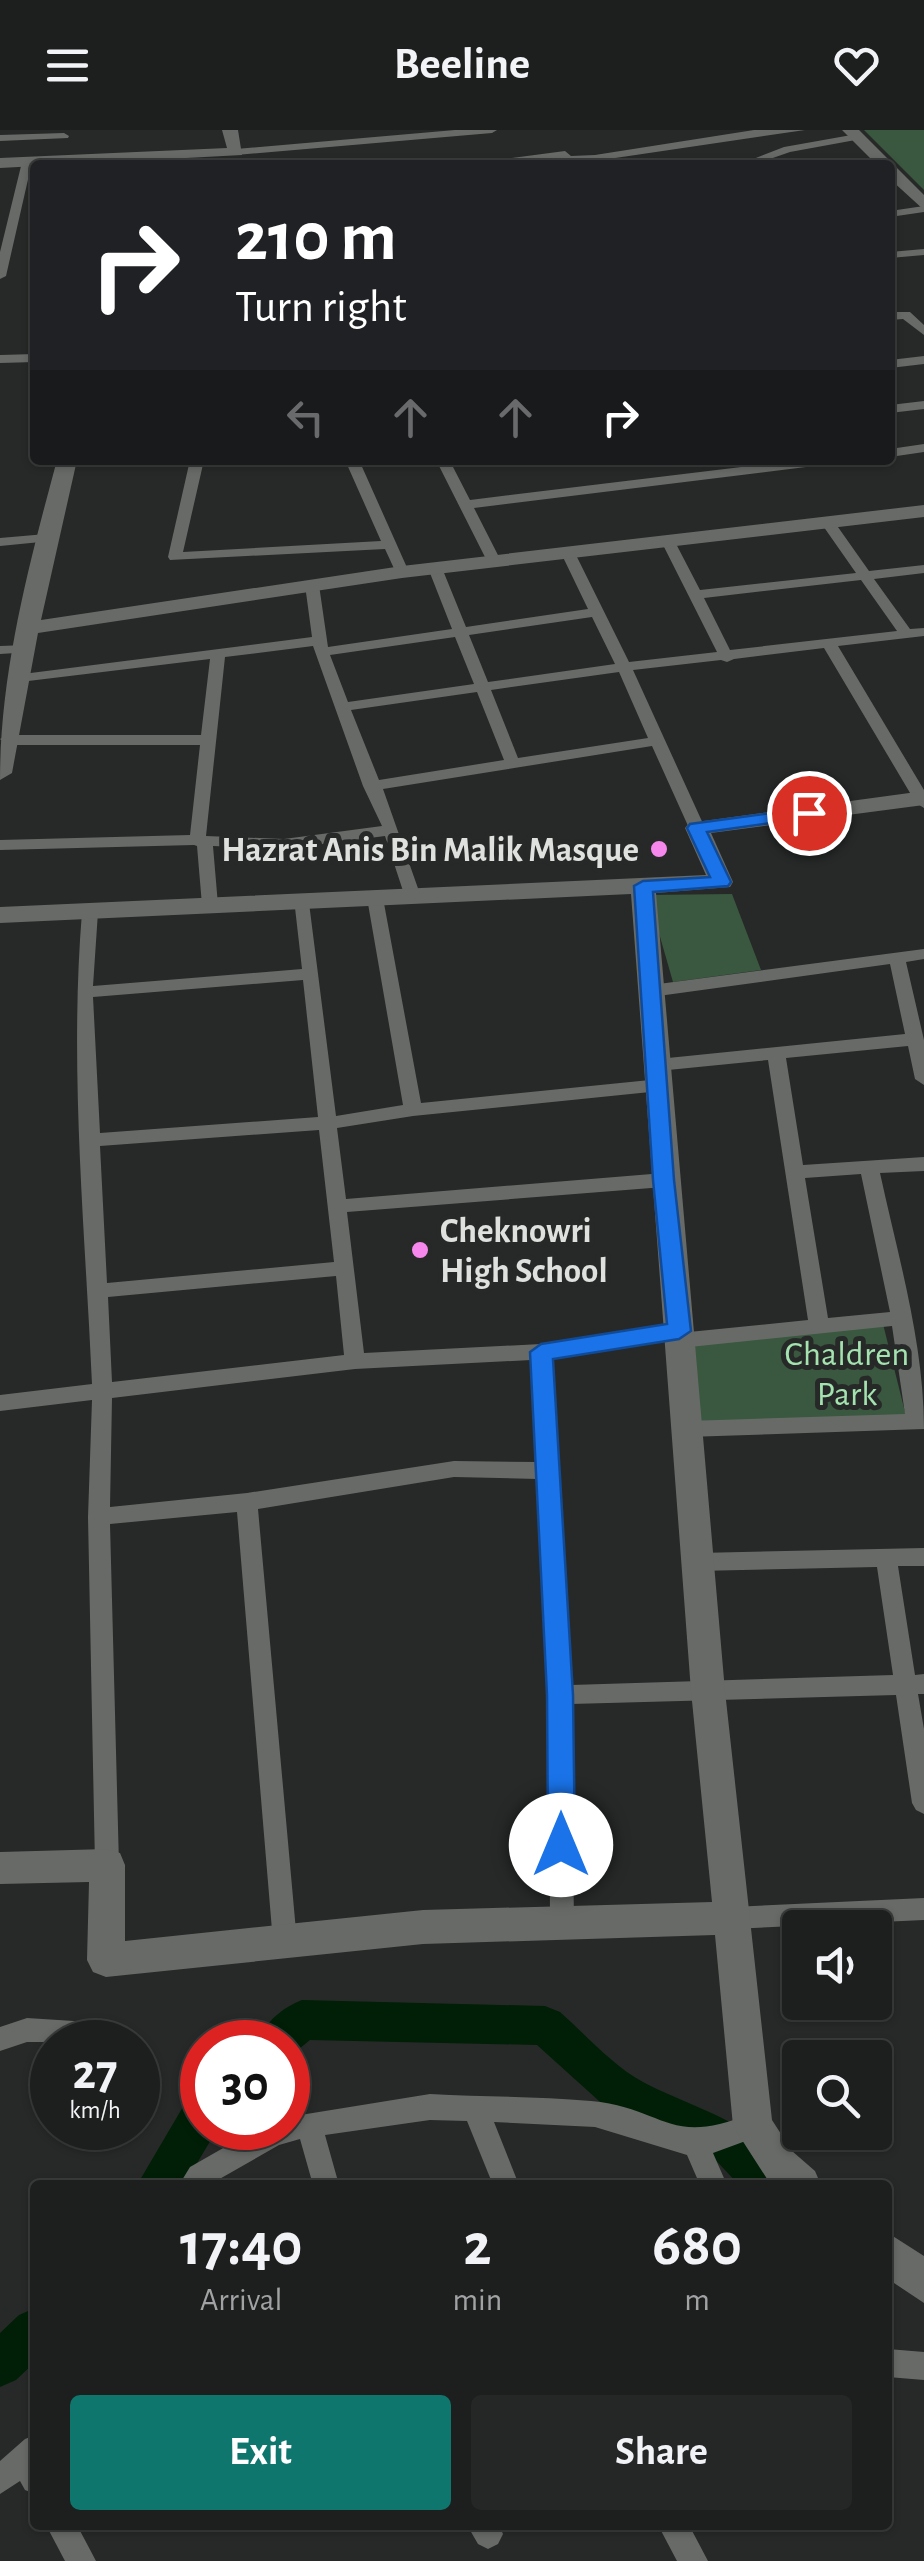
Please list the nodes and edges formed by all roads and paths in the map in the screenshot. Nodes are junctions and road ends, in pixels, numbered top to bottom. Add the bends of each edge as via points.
1 (230, 130) edge
2 (448, 130) edge
3 (488, 130) edge
4 (800, 130) edge
5 (853, 133) edge
6 (64, 136) dead end
7 (0, 138) edge
8 (296, 148) junction
9 (236, 151) junction
10 (132, 160) edge
11 (300, 160) edge
12 (505, 160) edge
13 (526, 160) edge
14 (756, 160) edge
15 (881, 160) edge
16 (28, 162) joint
17 (0, 163) edge
18 (895, 175) edge
19 (924, 207) edge
20 (895, 213) edge
21 (924, 252) edge
22 (895, 255) edge
23 (0, 276) edge
24 (895, 316) edge
25 (924, 331) edge
26 (30, 358) edge
27 (0, 359) edge
28 (924, 360) edge
29 (895, 363) edge
30 (924, 405) edge
31 (895, 408) edge
32 (924, 448) edge
33 (895, 451) edge
34 (66, 465) edge
35 (195, 465) edge
36 (354, 465) edge
37 (446, 465) edge
38 (687, 465) edge
39 (790, 465) edge
40 (695, 477) junction
41 (466, 505) junction
42 (924, 511) edge
43 (828, 522) junction
44 (46, 538) junction
45 (668, 541) junction
46 (0, 542) edge
47 (388, 545) junction
48 (568, 553) junction
49 (494, 561) junction
50 (435, 568) junction
51 (924, 569) edge
52 (402, 572) junction
53 (865, 576) junction
54 (312, 585) junction
55 (695, 595) junction
56 (597, 612) junction
57 (460, 633) junction
58 (916, 634) edge
59 (28, 638) junction
60 (830, 644) junction
61 (320, 646) junction
62 (0, 650) edge
63 (218, 655) junction
64 (727, 658) junction
65 (624, 667) junction
66 (20, 678) junction
67 (482, 689) junction
68 (342, 707) junction
69 (7, 740) junction
70 (209, 740) junction
71 (656, 741) junction
72 (513, 764) junction
73 (0, 774) edge
74 (371, 786) junction
75 (923, 800) edge
76 (696, 828) junction
77 (391, 830) junction
78 (197, 840) junction
79 (0, 845) edge
80 (643, 886) junction
81 (412, 894) junction
82 (376, 898) junction
83 (302, 899) junction
84 (210, 905) junction
85 (90, 912) junction
86 (0, 915) edge
87 (924, 954) edge
88 (897, 959) junction
89 (310, 974) junction
90 (651, 991) junction
91 (84, 992) junction
92 (915, 1039) junction
93 (776, 1054) junction
94 (659, 1075) junction
95 (924, 1079) edge
96 (414, 1110) junction
97 (328, 1123) junction
98 (90, 1140) junction
99 (924, 1164) edge
100 (869, 1167) junction
101 (797, 1172) junction
102 (664, 1180) junction
103 (338, 1206) junction
104 (346, 1268) junction
105 (95, 1291) junction
106 (901, 1318) junction
107 (818, 1326) junction
108 (680, 1336) junction
109 (541, 1352) junction
110 (355, 1361) junction
111 (102, 1390) junction
112 (0, 1402) edge
113 (920, 1421) edge
114 (687, 1429) junction
115 (547, 1471) junction
116 (247, 1502) junction
117 (100, 1517) junction
118 (924, 1557) edge
119 (886, 1558) junction
120 (698, 1562) junction
121 (915, 1684) edge
122 (708, 1690) junction
123 (560, 1695) junction
124 (924, 1803) edge
125 (107, 1865) junction
126 (0, 1868) edge
127 (924, 1909) edge
128 (732, 1918) junction
129 (562, 1921) junction
130 (284, 1942) junction
131 (30, 2030) edge
132 (0, 2039) edge
133 (475, 2109) junction
134 (310, 2124) edge
135 (754, 2126) junction
136 (310, 2128) edge
137 (696, 2146) junction
138 (244, 2150) edge
139 (196, 2180) edge
140 (325, 2180) edge
141 (504, 2180) edge
142 (712, 2180) edge
143 (795, 2180) edge
144 (892, 2256) edge
145 (924, 2282) edge
146 (892, 2363) edge
147 (924, 2366) edge
148 (30, 2463) edge
149 (0, 2480) edge
150 (64, 2530) edge
151 (676, 2530) edge
152 (81, 2561) edge
153 (692, 2561) edge

1 - 9 street
2 - 9 street
3 - 8 street
3 - 12 street
4 - 13 street via 595,158
5 - 14 street
5 - 15 street
6 - 7 street
8 - 9 street
8 - 11 street
9 - 10 street
16 - 17 street
16 - 23 street
18 - 19 street
19 - 20 street
21 - 22 street
24 - 25 street via 906,316
26 - 27 street
28 - 29 street
30 - 31 street
32 - 33 street
34 - 44 street
35 - 47 street via 175,557
36 - 47 street
37 - 41 street
38 - 40 street
39 - 40 street
40 - 41 street
41 - 49 street
42 - 43 street
43 - 45 street
43 - 53 street
44 - 46 street
44 - 59 street
45 - 48 street
45 - 55 street
47 - 52 street
48 - 49 street
48 - 56 street
49 - 50 street
50 - 52 street
50 - 57 street
51 - 53 street
52 - 54 street
53 - 55 street
53 - 58 street
54 - 59 street
54 - 61 street
55 - 64 street
56 - 57 street
56 - 65 street
57 - 61 street
57 - 67 street
58 - 60 street
59 - 62 street
59 - 66 street
60 - 64 street
60 - 75 street
61 - 63 street
61 - 68 street
63 - 66 street
63 - 70 street
64 - 65 street
65 - 67 street
65 - 71 street
66 - 69 street
67 - 68 street
67 - 72 street
68 - 74 street
69 - 70 street
69 - 73 street
70 - 78 street
71 - 72 street
71 - 76 street
72 - 74 street
74 - 77 street
75 - 76 street
76 - 80 street via 722,882
77 - 78 street via 284,844
77 - 81 street
78 - 79 street
78 - 84 street via 205,844
80 - 81 street
80 - 90 street
81 - 82 street
82 - 83 street
82 - 96 street
83 - 84 street
83 - 89 street
84 - 85 street
85 - 86 street
85 - 91 street
87 - 88 street
88 - 90 street
88 - 92 street
89 - 91 street
89 - 97 street
90 - 94 street
91 - 98 street
92 - 93 street
92 - 95 street
93 - 94 street
93 - 101 street
94 - 96 street
94 - 102 street
96 - 97 street
97 - 98 street
97 - 103 street
98 - 105 street
99 - 100 street
100 - 101 street
100 - 106 street
101 - 107 street
102 - 103 street
102 - 108 street
103 - 104 street
104 - 105 street
104 - 110 street
105 - 111 street
106 - 107 street
106 - 113 street
107 - 108 street
108 - 109 street
108 - 114 street
109 - 110 street
109 - 115 street
110 - 111 street
111 - 112 street
111 - 117 street
113 - 114 street
114 - 120 street
115 - 116 street via 454,1469
115 - 123 street
116 - 117 street
116 - 130 street
117 - 125 street
118 - 119 street
119 - 120 street
119 - 121 street
120 - 122 street
121 - 122 street
121 - 124 street
122 - 123 street
122 - 128 street
123 - 129 street
125 - 126 street
125 - 130 street via 106,1960
127 - 128 street
128 - 129 street
128 - 135 street
129 - 130 street
131 - 132 street
133 - 134 street via 430,2107
133 - 137 street via 595,2114
133 - 141 street
135 - 137 street
135 - 143 street
136 - 140 street
137 - 142 street
138 - 139 street
144 - 145 street
146 - 147 street
148 - 149 street
150 - 152 street
151 - 153 street

